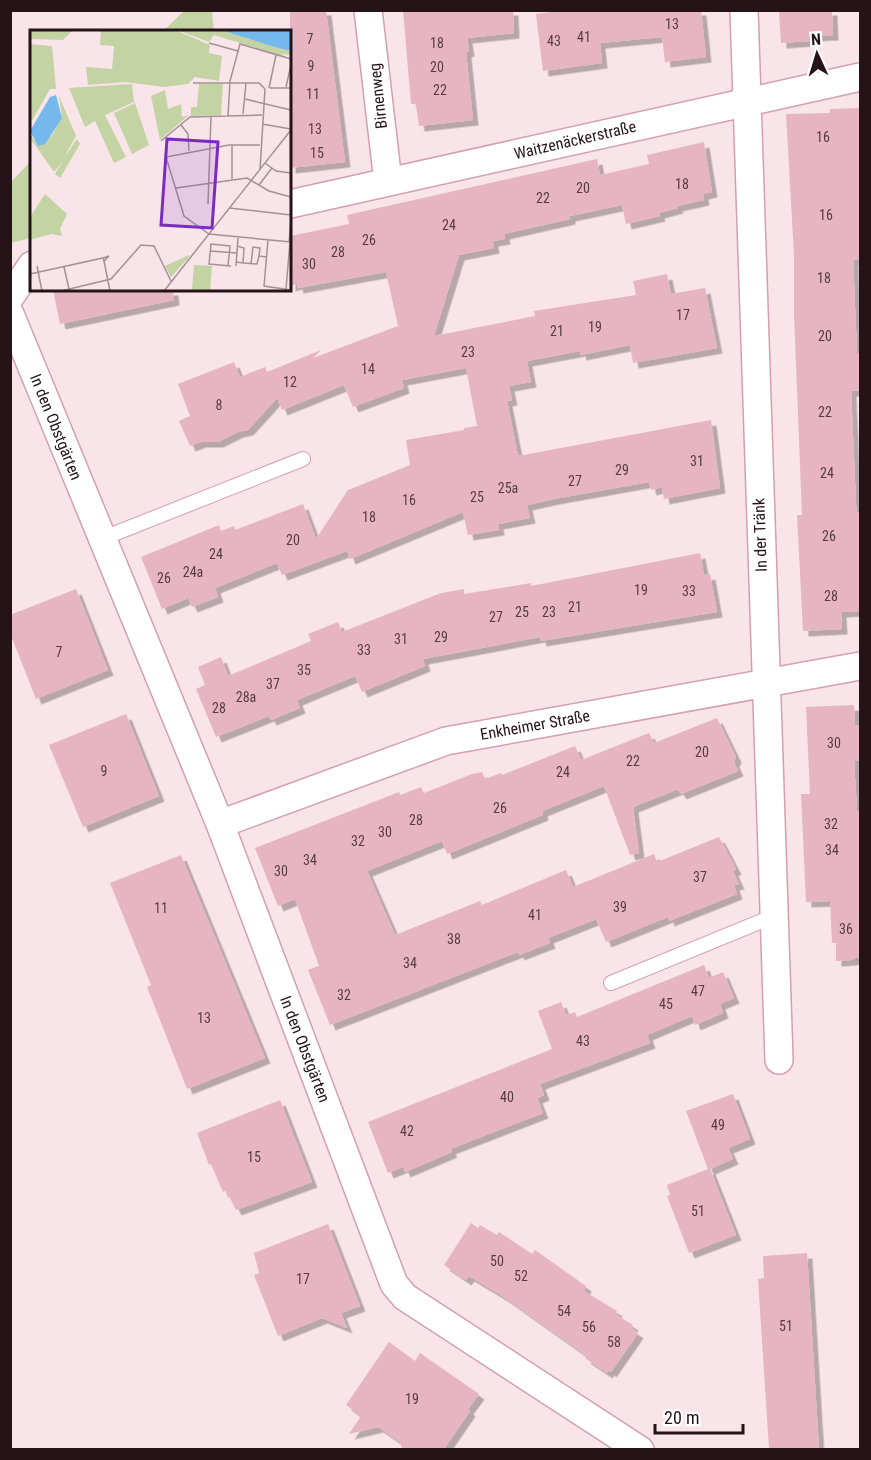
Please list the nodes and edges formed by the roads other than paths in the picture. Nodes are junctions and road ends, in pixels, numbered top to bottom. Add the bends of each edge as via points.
1 (368, 10) edge
2 (744, 10) edge
3 (861, 77) edge
4 (748, 101) junction
5 (388, 182) junction
6 (291, 204) edge
7 (30, 268) edge
8 (10, 297) edge
9 (10, 314) edge
10 (303, 459) dead end
11 (102, 539) junction
12 (861, 666) edge
13 (766, 683) junction
14 (220, 824) junction
15 (774, 916) junction
16 (611, 983) dead end
17 (779, 1060) dead end
18 (640, 1449) edge

1 - 5 street, Birnenweg
2 - 4 street, In der Tränk
3 - 4 street, Waitzenäckerstraße
4 - 5 street, Waitzenäckerstraße
4 - 13 street, In der Tränk
5 - 6 street, Waitzenäckerstraße
7 - 8 street
9 - 11 street, In den Obstgärten
10 - 11 lane
11 - 14 street, In den Obstgärten
12 - 13 street, Enkheimer Straße
13 - 14 street, Enkheimer Straße via 446,741
13 - 15 street, In der Tränk
14 - 18 street, In den Obstgärten via 399,1291
15 - 16 lane
15 - 17 street, In der Tränk

